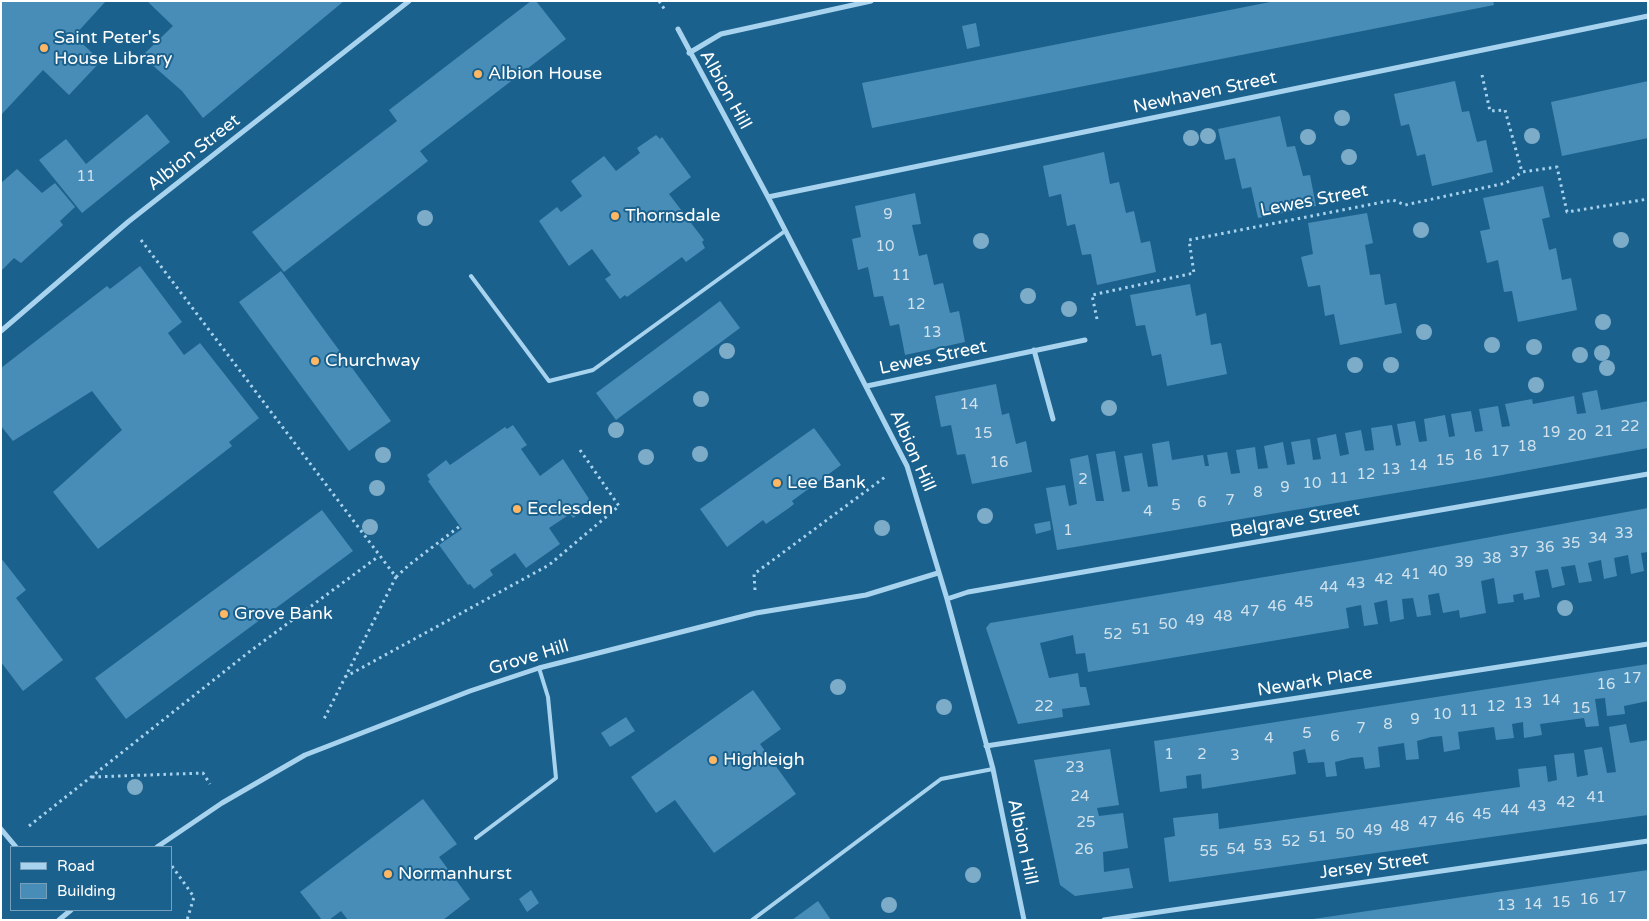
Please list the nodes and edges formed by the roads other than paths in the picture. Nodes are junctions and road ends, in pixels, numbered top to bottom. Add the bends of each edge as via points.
1 (409, 1) edge
2 (871, 1) edge
3 (1648, 16) edge
4 (678, 29) dead end
5 (689, 53) junction
6 (768, 196) junction
7 (785, 232) junction
8 (471, 276) dead end
9 (1, 331) edge
10 (1085, 340) road end
11 (1034, 350) junction
12 (867, 386) junction
13 (1053, 419) dead end
14 (1648, 474) edge
15 (938, 573) junction
16 (947, 599) junction
17 (1648, 644) edge
18 (539, 668) junction
19 (986, 746) junction
20 (993, 769) junction
21 (1, 829) edge
22 (476, 838) dead end
23 (1648, 841) edge
24 (15, 846) edge
25 (158, 846) edge
26 (752, 920) edge
27 (1024, 920) edge
28 (1104, 920) edge

1 - 9 street, Albion Street via 128,222
2 - 5 street via 721,34
3 - 6 street, Newhaven Street
4 - 5 street, Albion Hill
5 - 6 street, Albion Hill
6 - 7 street, Albion Hill
7 - 8 lane via 593,370 549,381
7 - 12 street, Albion Hill
10 - 11 street, Lewes Street
11 - 12 street, Lewes Street
11 - 13 street
12 - 15 street, Albion Hill via 907,466
14 - 16 street, Belgrave Street via 968,592
15 - 16 street, Albion Hill
15 - 18 street, Grove Hill via 866,595 756,613
16 - 19 street, Albion Hill
17 - 19 street, Newark Place
18 - 22 lane via 548,697 556,778
18 - 25 street, Grove Hill via 470,691 305,756 222,803
19 - 20 street, Albion Hill
20 - 26 lane via 941,779
20 - 27 street, Albion Hill
21 - 24 street
23 - 28 street, Jersey Street

